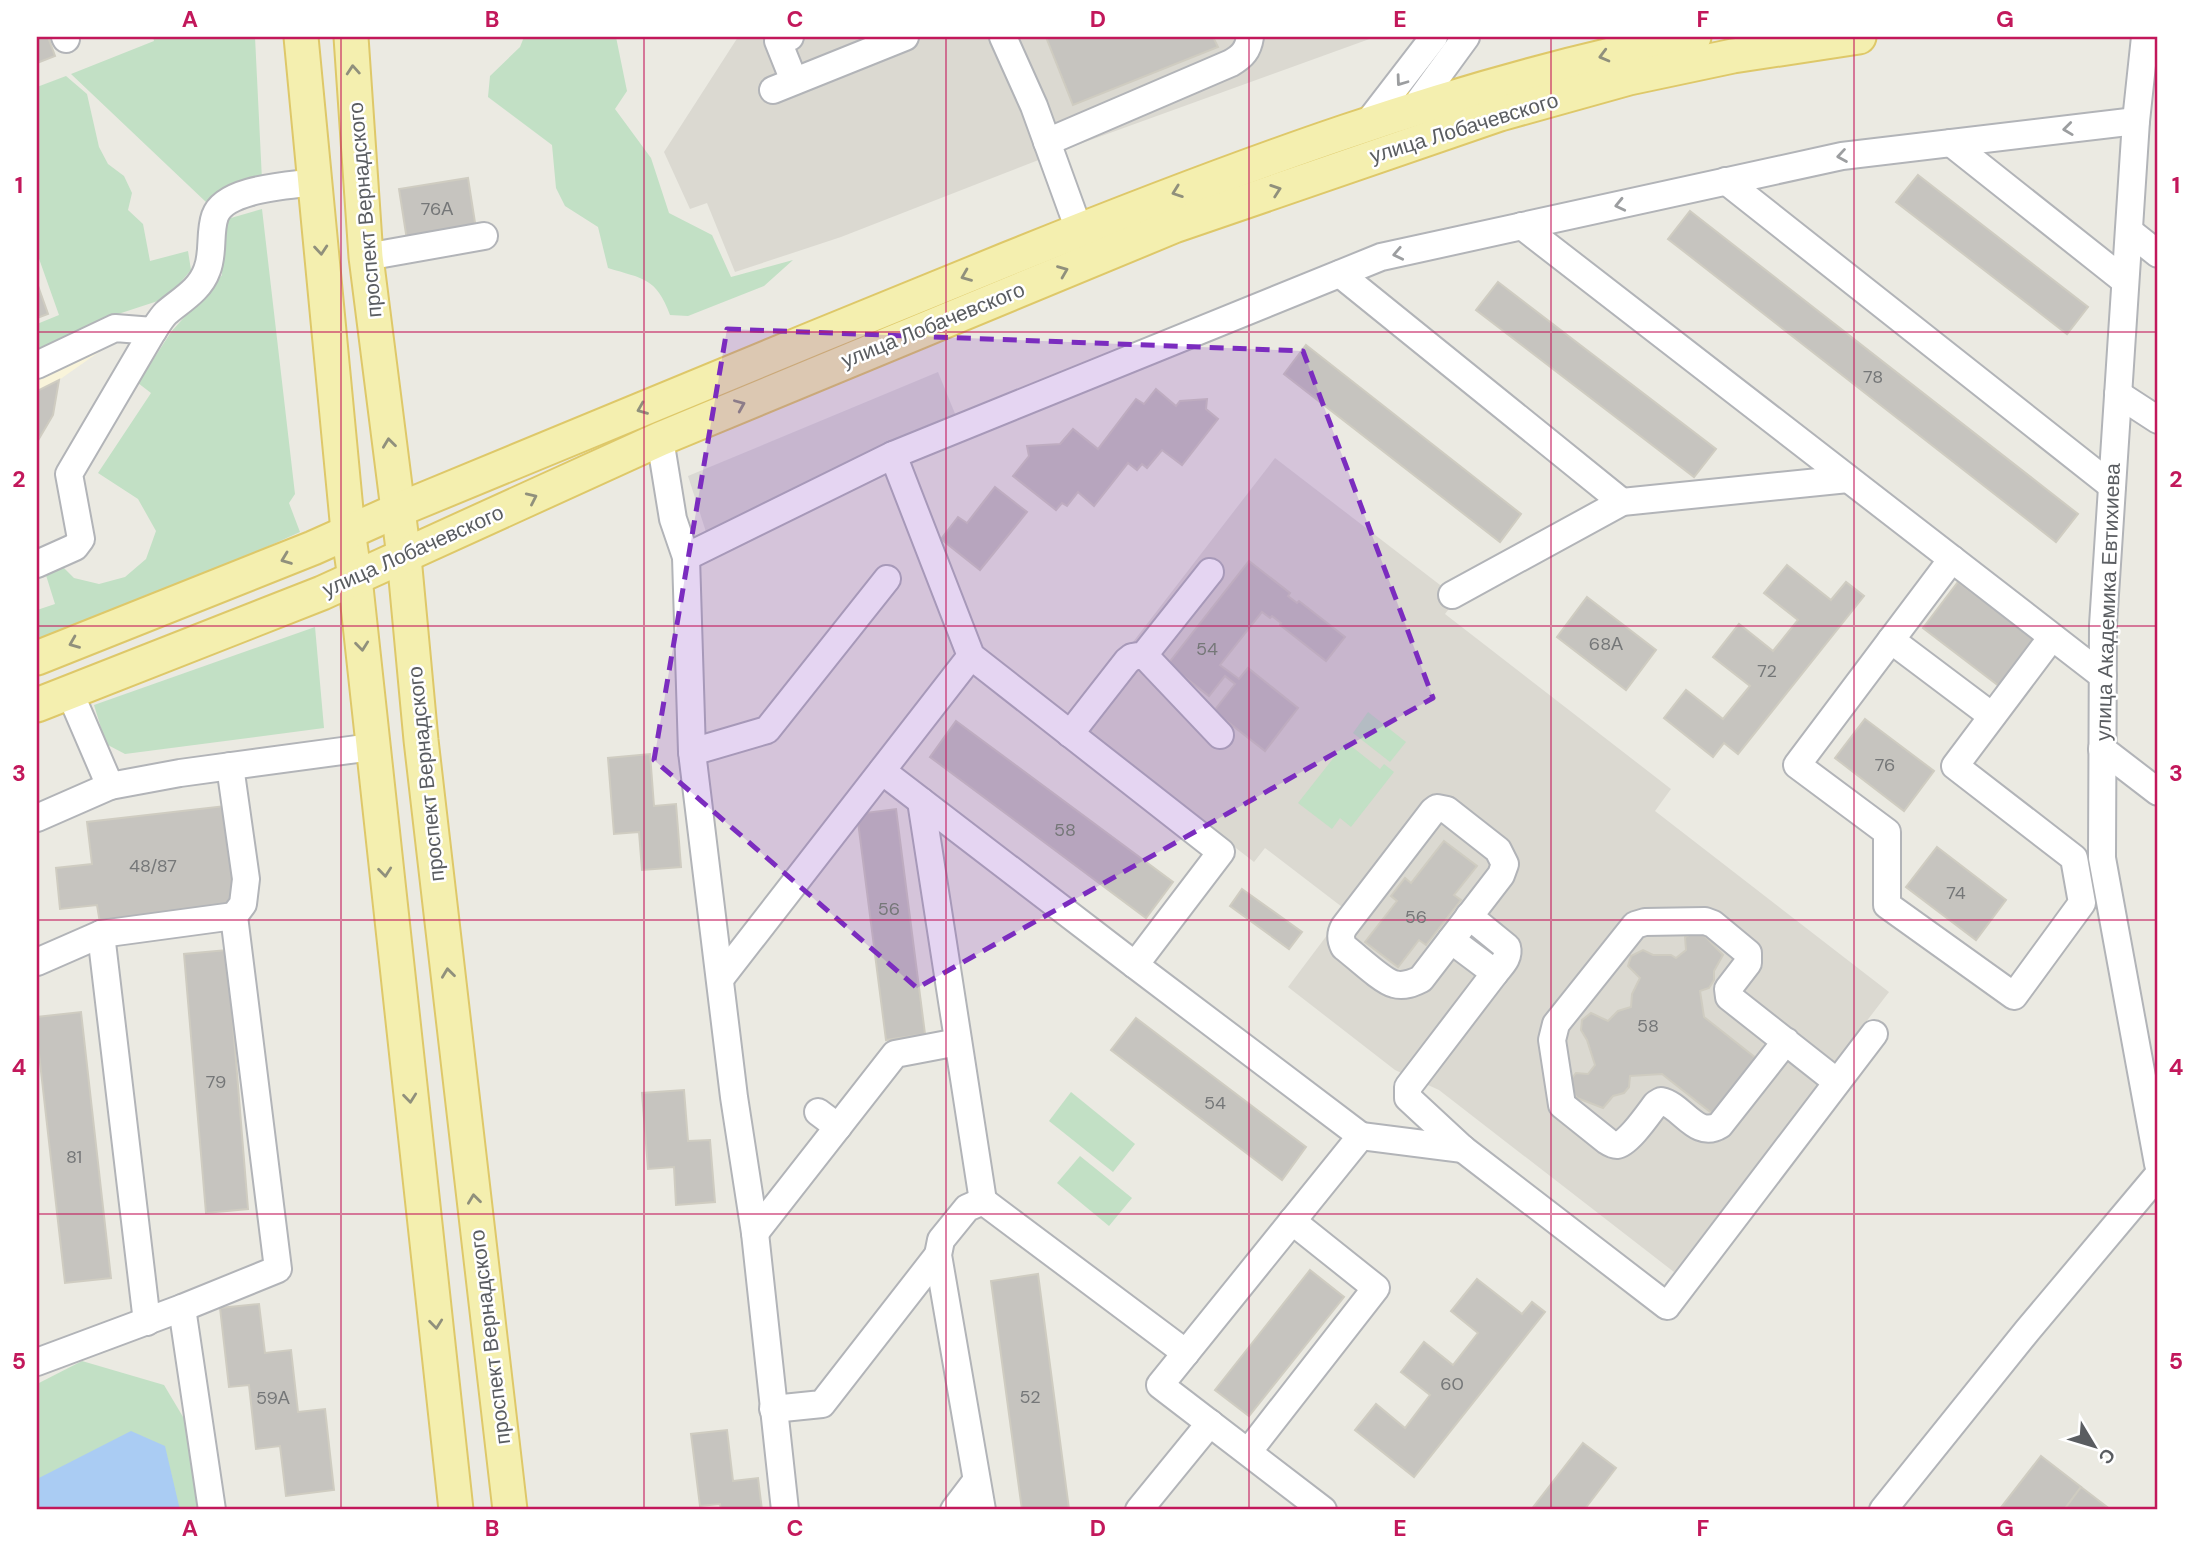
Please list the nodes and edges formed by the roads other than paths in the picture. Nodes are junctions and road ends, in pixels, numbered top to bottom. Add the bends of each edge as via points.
1 (301, 37) edge
2 (351, 37) edge
3 (790, 37) edge
4 (905, 37) edge
5 (1003, 37) edge
6 (1250, 37) edge
7 (1434, 37) edge
8 (1466, 37) edge
9 (1695, 37) edge
10 (1859, 37) edge
11 (2145, 37) edge
12 (2144, 107) edge
13 (1412, 111) junction
14 (1367, 124) junction
15 (1047, 142) junction
16 (1951, 143) junction
17 (1726, 181) junction
18 (315, 182) junction
19 (1522, 226) junction
20 (1079, 230) junction
21 (2129, 231) junction
22 (484, 236) dead end
23 (2158, 254) edge
24 (366, 257) junction
25 (1340, 274) junction
26 (2125, 281) junction
27 (153, 331) junction
28 (37, 365) edge
29 (2118, 394) junction
30 (2158, 420) edge
31 (660, 439) junction
32 (893, 454) junction
33 (1848, 479) junction
34 (2112, 486) junction
35 (1622, 502) junction
36 (398, 510) junction
37 (348, 531) junction
38 (404, 557) junction
39 (686, 557) junction
40 (1952, 559) junction
41 (37, 564) edge
42 (1210, 572) dead end
43 (355, 578) junction
44 (887, 579) dead end
45 (1452, 595) dead end
46 (2052, 637) junction
47 (1891, 640) junction
48 (1144, 655) junction
49 (971, 656) junction
50 (37, 658) edge
51 (2103, 676) junction
52 (70, 693) junction
53 (37, 705) edge
54 (1992, 716) junction
55 (1070, 734) junction
56 (1220, 735) dead end
57 (372, 747) junction
58 (2102, 748) junction
59 (692, 752) junction
60 (230, 766) junction
61 (882, 771) junction
62 (110, 786) junction
63 (2158, 792) edge
64 (921, 801) junction
65 (37, 818) edge
66 (2110, 901) junction
67 (2082, 903) junction
68 (234, 916) junction
69 (1469, 916) junction
70 (101, 934) junction
71 (1451, 940) junction
72 (37, 962) edge
73 (1135, 965) junction
74 (1495, 973) junction
75 (720, 979) junction
76 (1874, 1034) dead end
77 (1786, 1041) junction
78 (958, 1042) junction
79 (1837, 1082) junction
80 (1361, 1136) junction
81 (1462, 1149) junction
82 (2158, 1164) edge
83 (2158, 1175) edge
84 (983, 1200) junction
85 (1292, 1221) junction
86 (755, 1233) junction
87 (939, 1255) junction
88 (182, 1308) junction
89 (147, 1322) junction
90 (1186, 1353) junction
91 (37, 1362) edge
92 (773, 1409) junction
93 (1210, 1423) junction
94 (1248, 1452) junction
95 (976, 1482) junction
96 (1147, 1508) edge
97 (212, 1510) edge
98 (456, 1510) edge
99 (510, 1510) edge
100 (785, 1510) edge
101 (954, 1510) edge
102 (982, 1510) edge
103 (1323, 1510) edge
104 (1883, 1510) edge

1 - 18 main road
24 -> 2 main road, проспект Вернадского
3 - 4 street via 778,41 784,86
5 - 15 street
6 - 15 street via 1242,56 1231,63
7 -> 14 street
8 - 13 street
9 -> 13 main road, улица Лобачевского via 1623,51
31 -> 10 main road, улица Лобачевского via 1174,226 1342,166 1629,78
11 - 12 street, улица Академика Евтихиева
12 -> 16 street
12 - 21 street, улица Академика Евтихиева
13 - 14 main road, улица Лобачевского
14 -> 20 main road, улица Лобачевского
15 - 20 street
16 -> 17 street via 1842,156
16 - 26 street
17 -> 19 street
17 - 34 street
18 - 27 street via 242,194 223,203 215,216 208,269
18 -> 37 main road
19 -> 25 street via 1381,257
19 - 33 street
20 -> 36 main road, улица Лобачевского
21 - 23 street
21 - 26 street, улица Академика Евтихиева
22 - 24 street
36 -> 24 main road, проспект Вернадского
25 - 32 street
25 - 35 street
26 - 29 street, улица Академика Евтихиева
27 - 28 street via 115,328
27 - 41 street via 69,474 82,539 75,547
29 - 30 street
29 - 34 street, улица Академика Евтихиева
38 -> 31 main road, улица Лобачевского
31 - 39 street via 673,519
32 - 39 street
32 - 49 street
33 - 35 street
33 - 40 street
34 - 51 street, улица Академика Евтихиева
35 - 45 street
36 - 37 main road, улица Лобачевского
36 - 38 main road, проспект Вернадского
37 - 43 main road
37 -> 50 main road, улица Лобачевского
38 - 43 main road, улица Лобачевского
99 -> 38 main road, проспект Вернадского
39 - 59 street
40 - 46 street
40 - 47 street
42 - 48 street
43 - 52 main road, улица Лобачевского
43 -> 57 main road
44 - 59 street via 768,730
46 - 51 street
46 - 54 street
47 - 54 street
47 - 67 street via 1797,765 1887,832 1887,905 2014,996
48 - 55 street via 1127,661
48 - 56 street
49 - 55 street
49 - 61 street
51 - 58 street, улица Академика Евтихиева
52 - 53 main road, улица Лобачевского
52 - 62 street
54 - 67 street via 1955,766 2074,858
55 - 73 street via 1222,852
57 - 60 street
57 -> 98 main road
58 - 63 street
58 - 66 street, улица Академика Евтихиева via 2102,858
59 - 75 street
60 - 62 street
60 - 68 street via 246,879 243,904
61 - 64 street
61 - 75 street
62 - 65 street
64 - 73 street
64 - 78 street
66 - 67 street
66 - 82 street, улица Академика Евтихиева
68 - 70 street
68 - 88 street via 278,1269
69 - 71 street
69 - 71 street via 1501,875 1503,855 1447,810 1437,808 1344,927 1341,941 1392,984 1402,986 1422,979
69 - 74 street via 1507,947 1506,959
70 - 72 street
70 - 89 street
71 - 74 street
73 - 80 street
74 - 81 street via 1408,1087 1411,1102
75 - 86 street
76 - 79 street
77 - 77 street via 1729,997 1728,989 1748,963 1748,953 1701,920 1635,925 1556,1024 1552,1040 1562,1105 1614,1145 1626,1141 1661,1101 1698,1127 1713,1130
77 - 79 street
78 - 84 street
78 - 86 street via 895,1054 828,1119
79 - 81 street via 1667,1306
80 - 81 street
80 - 85 street
83 - 104 street
84 - 87 street via 967,1208 941,1240
84 - 90 street
85 - 90 street
85 - 94 street via 1376,1288
86 - 92 street
87 - 92 street via 821,1404
87 - 95 street
88 - 89 street
88 - 97 street
89 - 91 street
90 - 93 street via 1160,1385
92 - 100 street
93 - 94 street
93 - 96 street
94 - 103 street
95 - 101 street
95 - 102 street

